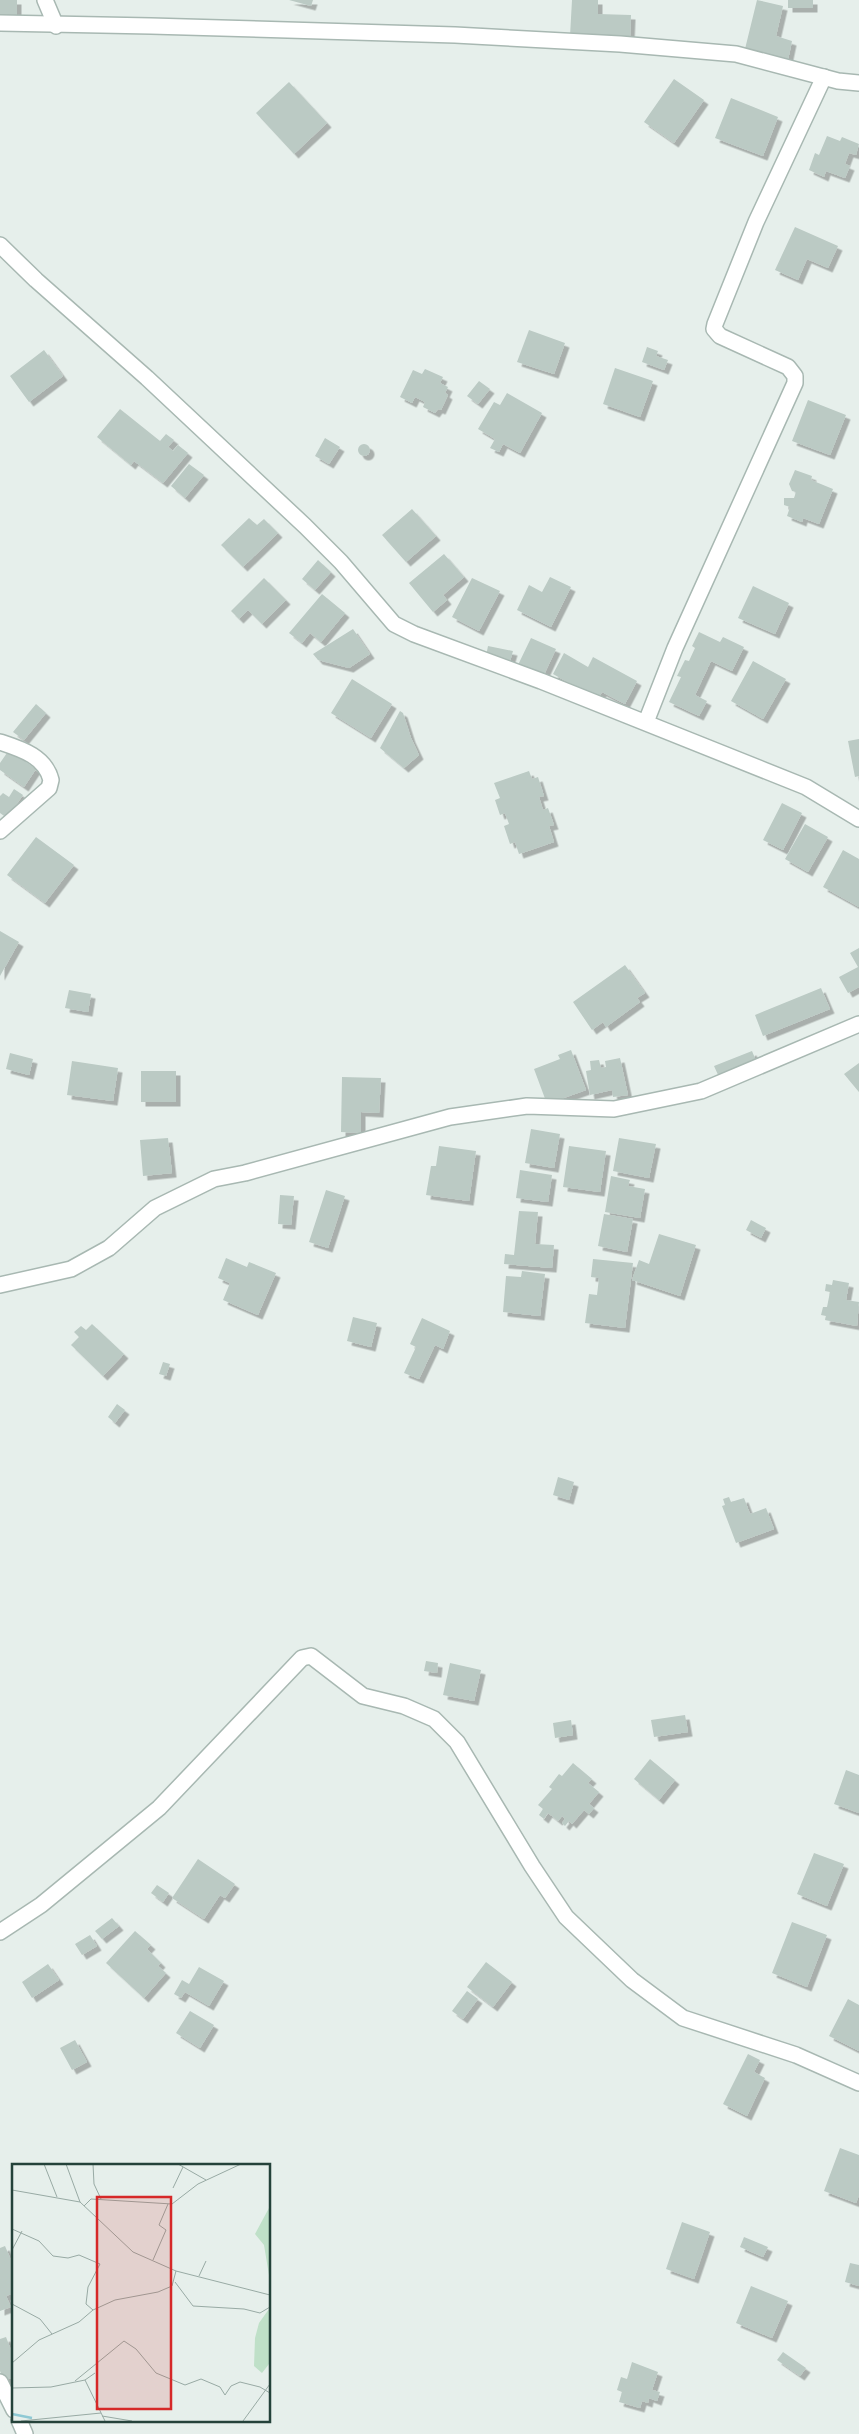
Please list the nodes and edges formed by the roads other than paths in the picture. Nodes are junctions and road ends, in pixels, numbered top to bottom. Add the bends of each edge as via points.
1 (45, 0) edge
2 (0, 23) edge
3 (56, 26) junction
4 (824, 77) junction
5 (859, 83) edge
6 (0, 245) edge
7 (646, 722) junction
8 (0, 742) edge
9 (859, 819) edge
10 (0, 831) edge
11 (859, 1024) edge
12 (0, 1284) edge
13 (0, 1932) edge
14 (859, 2083) edge
15 (0, 2382) edge
16 (12, 2406) edge
17 (19, 2422) edge
18 (25, 2434) edge

1 - 3 street
2 - 3 street
3 - 4 street via 455,35 620,44 736,54
4 - 5 street
4 - 7 street via 756,222 714,324 720,336 788,367 795,376 795,383 675,648
6 - 7 street via 305,526 394,624
7 - 9 street via 806,787
8 - 10 street via 27,750 44,766 51,780 49,788
11 - 12 street via 701,1091 614,1109 527,1106 450,1117 246,1173 214,1178 155,1208 109,1248 71,1269
13 - 14 street via 41,1904 159,1808 302,1658 311,1656 363,1696 404,1706 434,1719 457,1742 566,1917 632,1980 683,2018 796,2055
15 - 16 street
17 - 18 street

